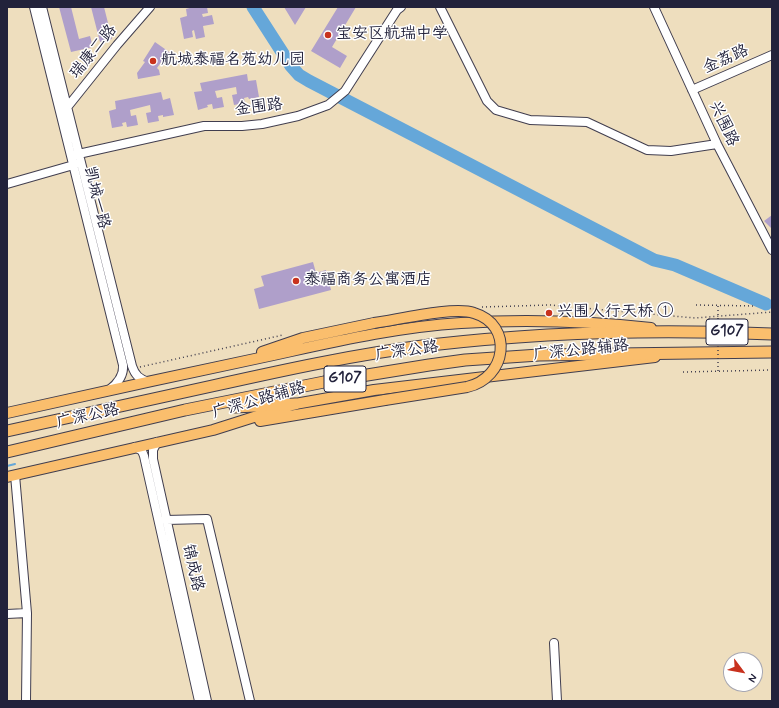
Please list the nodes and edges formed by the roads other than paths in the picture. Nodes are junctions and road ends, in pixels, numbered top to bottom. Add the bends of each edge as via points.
1 (34, 7) edge
2 (42, 7) edge
3 (150, 7) edge
4 (401, 7) edge
5 (440, 7) edge
6 (654, 7) edge
7 (772, 55) edge
8 (692, 90) junction
9 (67, 107) junction
10 (61, 116) junction
11 (717, 144) junction
12 (75, 155) junction
13 (77, 164) junction
14 (7, 184) edge
15 (772, 250) edge
16 (681, 331) junction
17 (772, 334) edge
18 (772, 352) edge
19 (689, 353) junction
20 (226, 365) junction
21 (148, 382) junction
22 (107, 391) junction
23 (295, 404) junction
24 (185, 410) junction
25 (7, 413) edge
26 (213, 430) junction
27 (7, 431) edge
28 (158, 442) junction
29 (135, 447) junction
30 (7, 452) edge
31 (11, 476) edge
32 (166, 520) junction
33 (27, 613) junction
34 (7, 614) edge
35 (554, 643) dead end
36 (26, 701) edge
37 (199, 701) edge
38 (207, 701) edge
39 (250, 701) edge
40 (557, 701) edge

1 - 10 street, 凯城一路
2 - 9 street, 凯城一路
3 - 9 street, 瑞康二路
4 - 12 street, 金围路 via 348,86 328,105 298,116 262,124 204,126
5 - 11 street via 486,101 496,110 530,120 587,122 647,150 671,151
6 - 8 street, 兴围路
7 - 8 street, 金荔路
8 - 11 street, 兴围路
9 - 10 street, 瑞康二路
9 - 12 street, 凯城一路
10 - 12 street, 凯城一路
11 - 15 street, 兴围路
12 - 13 street, 凯城一路
13 - 14 street
13 - 21 street, 凯城一路 via 132,366 136,375
13 - 22 street, 凯城一路 via 123,365 120,379
16 - 17 highway, 广深公路 / G107
16 - 20 main road, 广深公路辅路 via 585,321 517,320 460,323 417,327
16 - 27 highway, 广深公路 / G107 via 541,336 389,351 326,362
18 - 19 highway, 广深公路 / G107
19 - 23 main road, 广深公路辅路 via 374,390
19 - 24 highway, 广深公路 / G107 via 539,355 465,360 384,372
20 - 21 main road, 广深公路辅路
20 - 26 main road, bridge via 303,338 374,323 466,311 478,314 489,321 497,332 501,345 500,358 490,375 479,383 467,387 307,412
21 - 22 main road, 广深公路辅路
22 - 25 main road, 广深公路辅路
23 - 24 highway
23 - 26 main road, 广深公路辅路
24 - 30 highway, 广深公路 / G107
26 - 28 main road, 广深公路辅路
28 - 29 main road, 广深公路辅路
28 - 32 street, 锦成路 via 153,450 153,459
29 - 31 main road, 广深公路辅路
29 - 37 street, 锦成路 via 142,451 144,456
31 - 33 street
32 - 38 street, 锦成路
32 - 39 street via 207,519
33 - 34 street
33 - 36 street
35 - 40 street

